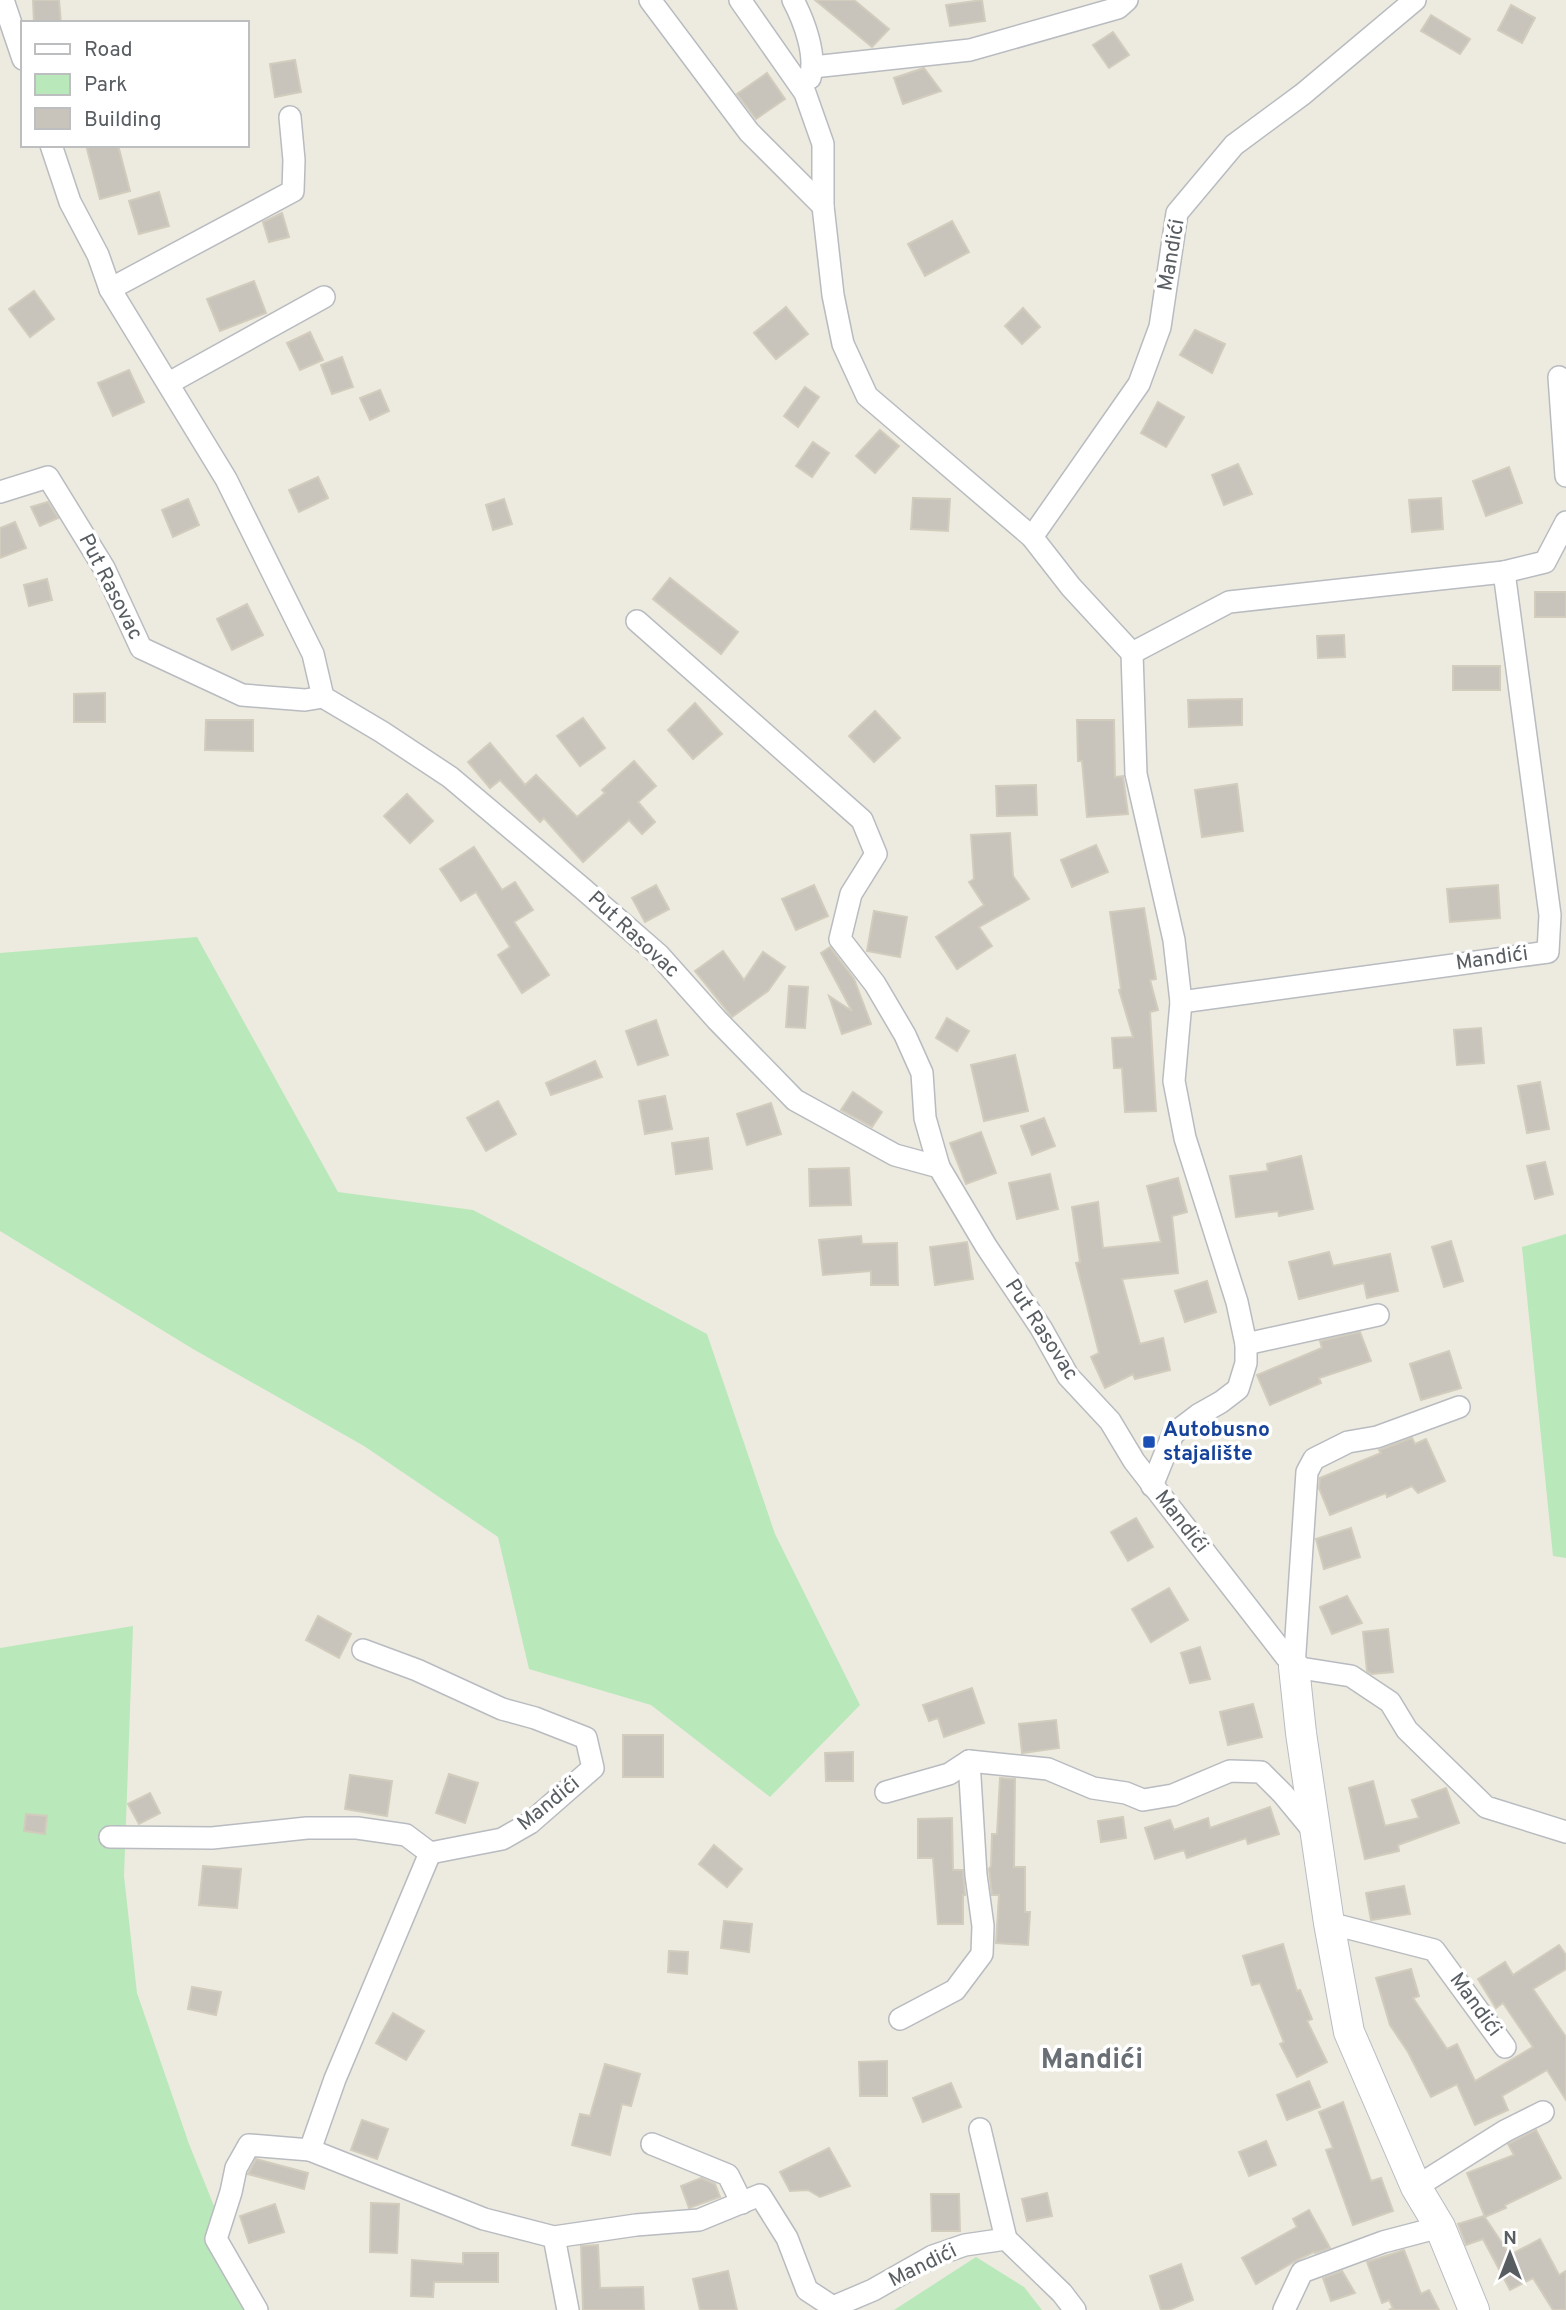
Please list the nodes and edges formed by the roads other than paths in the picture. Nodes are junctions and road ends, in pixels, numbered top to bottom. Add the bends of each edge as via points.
1 (3, 0) edge
2 (650, 0) edge
3 (740, 0) edge
4 (793, 0) edge
5 (1127, 0) edge
6 (1415, 0) edge
7 (21, 53) edge
8 (813, 67) junction
9 (805, 93) junction
10 (290, 117) dead end
11 (52, 147) edge
12 (823, 206) junction
13 (110, 289) junction
14 (324, 297) dead end
15 (1559, 377) dead end
16 (169, 383) junction
17 (1566, 476) edge
18 (0, 492) edge
19 (1566, 522) edge
20 (1032, 537) junction
21 (1504, 572) junction
22 (637, 621) dead end
23 (1132, 653) junction
24 (323, 697) junction
25 (1181, 1002) junction
26 (939, 1167) junction
27 (1378, 1315) dead end
28 (1246, 1344) junction
29 (1458, 1407) dead end
30 (1152, 1486) junction
31 (363, 1650) dead end
32 (1294, 1667) junction
33 (969, 1761) junction
34 (886, 1791) dead end
35 (1566, 1832) edge
36 (1317, 1834) junction
37 (110, 1836) dead end
38 (430, 1853) junction
39 (1329, 1923) junction
40 (900, 2019) dead end
41 (1505, 2047) dead end
42 (1543, 2112) dead end
43 (980, 2129) dead end
44 (652, 2144) dead end
45 (310, 2150) junction
46 (1416, 2187) junction
47 (742, 2203) junction
48 (1440, 2227) junction
49 (554, 2237) junction
50 (1006, 2239) junction
51 (257, 2310) edge
52 (568, 2310) edge
53 (1075, 2310) edge
54 (1284, 2310) edge
55 (1474, 2310) edge

1 - 7 street
2 - 12 street via 749,131
3 - 9 street
4 - 8 street
5 - 8 street via 1118,8 970,50
6 - 20 street, Mandići via 1234,145 1177,213 1160,327 1139,384
8 - 9 street
9 - 12 street via 823,144
10 - 13 street via 293,191
11 - 13 street via 70,202
12 - 20 street via 843,344 867,396
13 - 16 street
14 - 16 street
15 - 17 street
16 - 24 street via 226,479 313,654
18 - 24 street, Put Rasovac via 48,477 104,568 141,648 242,695
19 - 21 street via 1545,562
20 - 23 street
21 - 23 street via 1229,601
21 - 25 street, Mandići via 1550,915 1548,952
22 - 26 street, Put Rasovac via 862,820 876,854 851,894 840,939 875,984 922,1073 925,1118
23 - 25 street, Mandići via 1136,774 1174,940
24 - 26 street, Put Rasovac via 450,777 582,888 659,955 795,1100 895,1154
25 - 28 street, Mandići via 1174,1081 1185,1138
26 - 30 street, Put Rasovac via 1068,1376 1110,1421
27 - 28 street
28 - 30 street, Mandići via 1238,1389 1173,1434
29 - 32 street via 1348,1443 1314,1459 1307,1472
30 - 32 street, Mandići
31 - 38 street, Mandići via 502,1709 586,1738 593,1768 530,1823 502,1839
32 - 35 street via 1351,1676 1390,1702 1407,1730 1486,1807
32 - 36 street
33 - 34 street via 949,1774
33 - 36 street via 1048,1769 1143,1800 1173,1794 1230,1770 1261,1772
33 - 40 street via 982,1954 955,1990
36 - 39 street
37 - 38 street via 212,1838 357,1828 406,1835
38 - 45 street
39 - 41 street, Mandići via 1434,1950
39 - 46 street via 1349,2032
42 - 46 street
43 - 50 street
44 - 47 street via 728,2175
45 - 49 street via 484,2219
45 - 51 street via 249,2146 236,2168 216,2239
46 - 48 street
47 - 49 street via 699,2220
47 - 50 street, Mandići via 760,2195 787,2238 807,2290 833,2307 933,2256
48 - 54 street via 1302,2272
48 - 55 street
49 - 52 street
50 - 53 street

